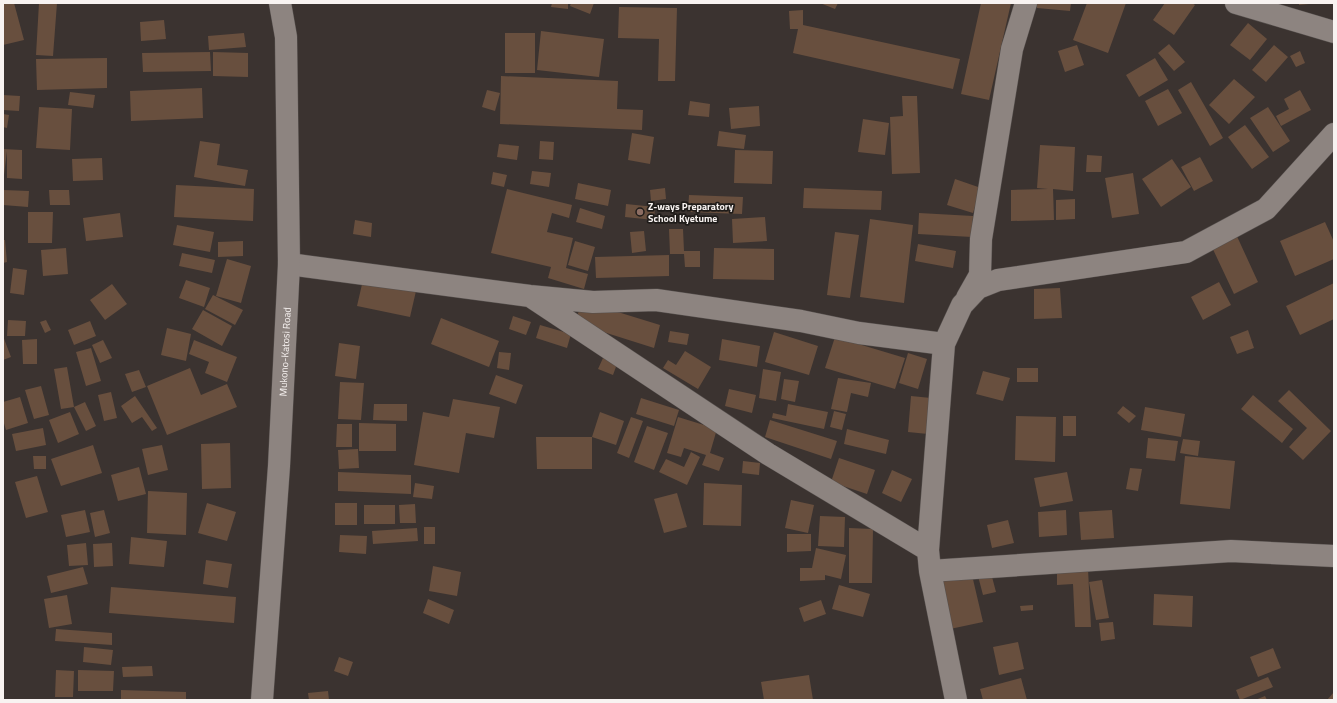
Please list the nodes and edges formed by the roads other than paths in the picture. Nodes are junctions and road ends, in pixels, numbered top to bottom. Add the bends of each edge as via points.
1 (280, 3) edge
2 (1026, 3) edge
3 (1236, 3) edge
4 (1334, 32) edge
5 (1334, 134) edge
6 (289, 264) junction
7 (530, 296) junction
8 (962, 305) junction
9 (944, 344) junction
10 (1334, 556) edge
11 (929, 560) junction
12 (262, 700) edge
13 (956, 700) edge

1 - 6 street, Mukono-Katosi Road via 286,36
2 - 8 street via 1012,49 981,239 980,275
3 - 4 street
5 - 8 street via 1266,209 1186,252 998,280 978,288
6 - 7 street
6 - 12 street, Mukono-Katosi Road via 279,466
7 - 9 street via 594,302 656,300
7 - 11 street
8 - 9 street
9 - 11 street
10 - 11 street via 1231,551
11 - 13 street

